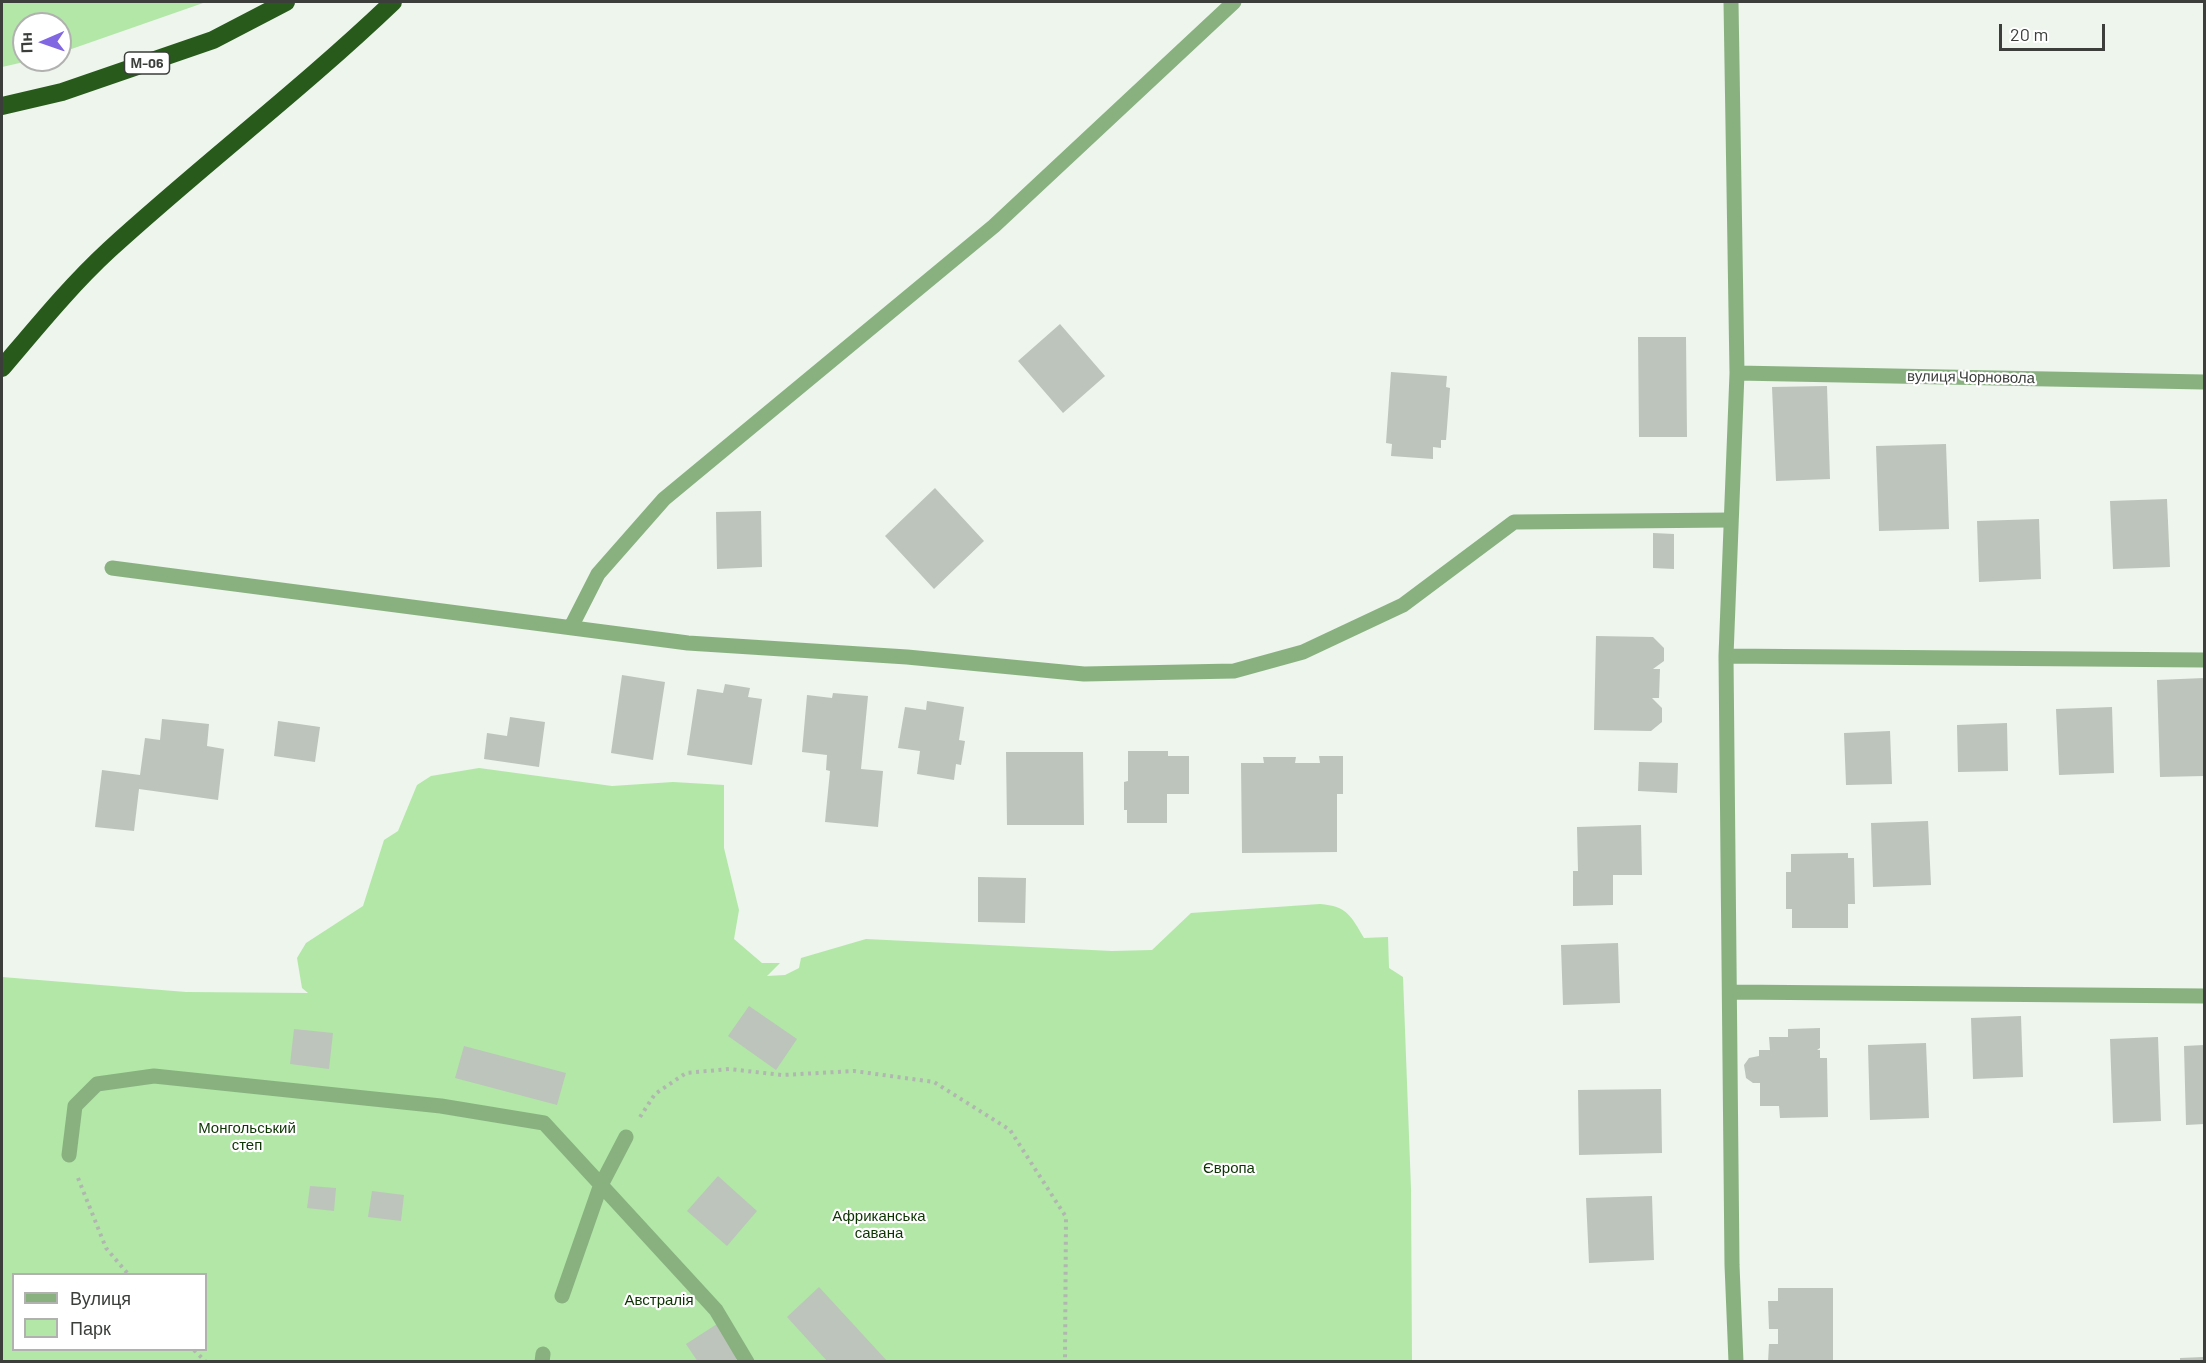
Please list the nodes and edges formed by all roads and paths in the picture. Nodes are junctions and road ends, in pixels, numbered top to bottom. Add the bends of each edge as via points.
1 (286, 2) edge
2 (393, 2) edge
3 (1234, 2) edge
4 (1731, 2) edge
5 (2, 106) edge
6 (2, 368) edge
7 (1737, 373) junction
8 (2205, 382) edge
9 (1731, 520) junction
10 (112, 568) dead end
11 (571, 627) junction
12 (1726, 656) junction
13 (2205, 660) edge
14 (1731, 992) junction
15 (2205, 996) edge
16 (626, 1137) joint
17 (69, 1155) joint
18 (600, 1187) junction
19 (126, 1273) edge
20 (562, 1296) dead end
21 (195, 1351) edge
22 (206, 1362) edge
23 (747, 1362) edge
24 (1065, 1362) edge
25 (1736, 1362) edge

1 - 5 highway, М-06 via 213,40 62,92
2 - 6 highway via 338,55 108,251
3 - 11 street via 994,226 664,498 598,574
4 - 7 street
7 - 8 street, вулиця Чорновола
7 - 9 street
9 - 11 street via 1514,522 1403,605 1303,652 1234,671 1084,674 907,657 688,644
9 - 12 street
10 - 11 street
12 - 13 street
12 - 14 street
14 - 15 street
14 - 25 street
16 - 18 street
16 - 24 path via 656,1094 686,1073 729,1069 782,1075 854,1071 934,1082 1010,1130 1066,1217
17 - 18 street via 75,1106 97,1084 154,1076 441,1106 544,1123
17 - 19 path via 106,1248
18 - 20 street
18 - 23 street via 716,1310
21 - 22 path

